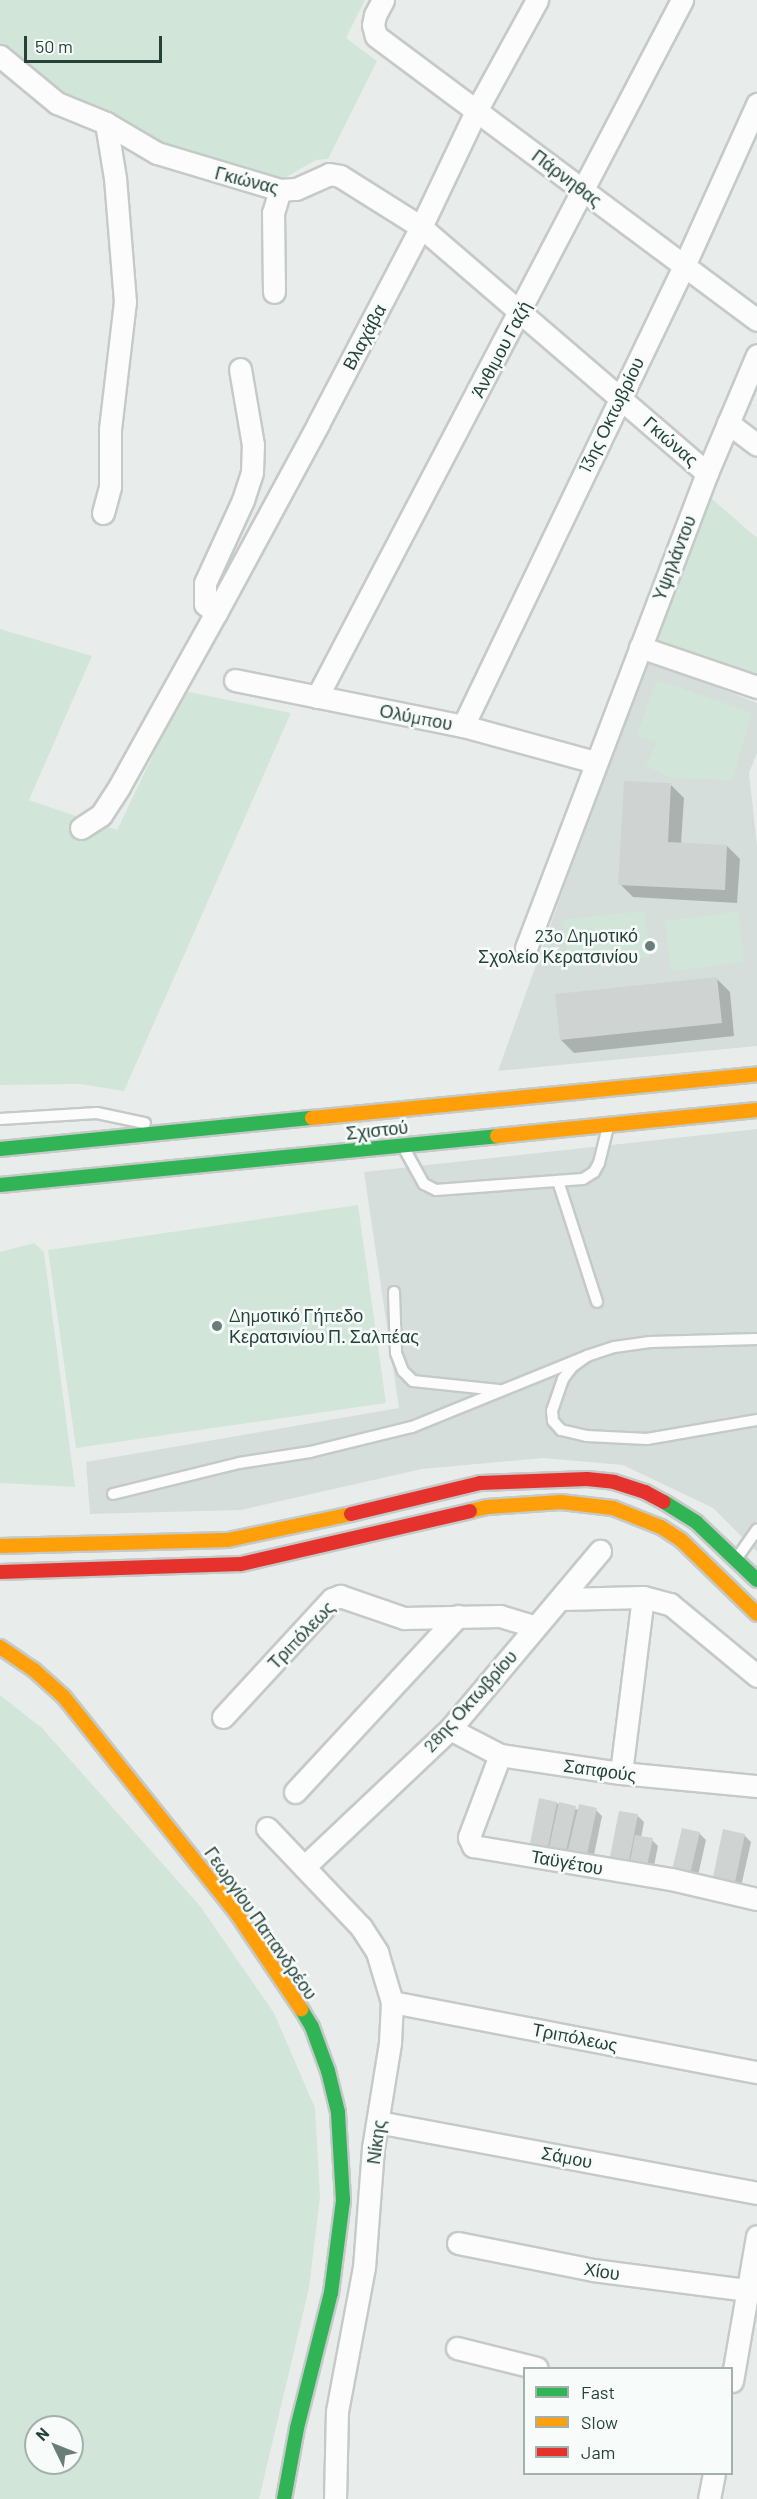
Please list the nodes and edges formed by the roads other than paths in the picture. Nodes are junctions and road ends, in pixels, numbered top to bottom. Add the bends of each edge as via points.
1 (382, 0) edge
2 (537, 0) edge
3 (682, 0) edge
4 (0, 56) edge
5 (757, 104) edge
6 (476, 111) junction
7 (106, 123) junction
8 (280, 190) junction
9 (583, 191) junction
10 (421, 228) junction
11 (684, 266) junction
12 (274, 292) dead end
13 (521, 311) junction
14 (757, 320) edge
15 (757, 355) edge
16 (240, 369) dead end
17 (619, 395) junction
18 (728, 423) junction
19 (757, 445) edge
20 (707, 472) junction
21 (104, 513) dead end
22 (216, 613) junction
23 (640, 647) junction
24 (235, 680) dead end
25 (757, 687) edge
26 (317, 697) junction
27 (463, 726) junction
28 (595, 762) junction
29 (81, 828) dead end
30 (526, 948) dead end
31 (757, 1074) edge
32 (757, 1110) edge
33 (0, 1119) edge
34 (609, 1125) junction
35 (174, 1133) junction
36 (403, 1145) junction
37 (0, 1149) edge
38 (558, 1181) junction
39 (0, 1185) edge
40 (394, 1292) dead end
41 (597, 1302) dead end
42 (757, 1339) edge
43 (586, 1356) junction
44 (499, 1390) junction
45 (757, 1420) edge
46 (113, 1494) dead end
47 (757, 1529) edge
48 (0, 1546) edge
49 (600, 1551) dead end
50 (735, 1560) junction
51 (0, 1572) edge
52 (757, 1580) edge
53 (642, 1597) junction
54 (561, 1599) junction
55 (757, 1614) edge
56 (458, 1616) junction
57 (535, 1627) junction
58 (0, 1647) edge
59 (757, 1676) edge
60 (223, 1717) dead end
61 (450, 1729) junction
62 (500, 1755) junction
63 (621, 1773) junction
64 (757, 1786) edge
65 (296, 1792) dead end
66 (267, 1828) dead end
67 (304, 1867) junction
68 (757, 1899) edge
69 (392, 2002) junction
70 (757, 2072) edge
71 (378, 2122) junction
72 (757, 2193) edge
73 (757, 2236) edge
74 (458, 2243) dead end
75 (748, 2290) junction
76 (457, 2348) dead end
77 (533, 2367) edge
78 (733, 2375) edge
79 (714, 2475) edge
80 (284, 2499) edge
81 (335, 2499) edge
82 (710, 2499) edge

1 - 6 street, Πάρνηθας via 373,25 376,36
2 - 6 street, Βλαχάβα
3 - 9 street, Άνθιμου Γαζή
4 - 7 street, Γκιώνας via 57,103
5 - 11 street, 13ης Οκτωβρίου
6 - 9 street, Πάρνηθας
6 - 10 street, Βλαχάβα
7 - 8 street, Γκιώνας via 157,153
7 - 21 street via 115,178 125,302 110,429 110,486
8 - 10 street, Γκιώνας via 296,189 328,174 340,176
8 - 12 street via 273,213
9 - 11 street, Πάρνηθας
9 - 13 street, Άνθιμου Γαζή
10 - 13 street, Γκιώνας
10 - 22 street, Βλαχάβα
11 - 14 street, Πάρνηθας
11 - 17 street, 13ης Οκτωβρίου
13 - 17 street, Γκιώνας
13 - 26 street, Άνθιμου Γαζή
15 - 18 street, Υψηλάντου
16 - 22 street via 253,445 252,472 205,583 206,604
17 - 20 street, Γκιώνας
17 - 27 street, 13ης Οκτωβρίου
18 - 19 street
18 - 20 street, Υψηλάντου
20 - 23 street, Υψηλάντου
22 - 29 street, Βλαχάβα via 101,815
23 - 25 street
23 - 28 street, Υψηλάντου
24 - 26 street, Ολύμπου
26 - 27 street, Ολύμπου
27 - 28 street, Ολύμπου
28 - 30 street, Υψηλάντου
31 - 35 main road, Σχιστού
32 - 34 main road, Σχιστού
33 - 35 lane via 97,1113 136,1120
34 - 36 main road, Σχιστού
34 - 38 lane via 594,1172 583,1179
35 - 37 main road, Σχιστού
36 - 38 lane via 429,1189
36 - 39 main road, Σχιστού
38 - 41 lane
40 - 44 lane via 396,1353 403,1371 413,1381
42 - 43 lane via 650,1342
43 - 44 lane
43 - 45 lane via 572,1367 556,1394 553,1421 561,1430 587,1436 647,1439
44 - 46 lane via 412,1427
47 - 50 lane
48 - 50 main road via 228,1540 480,1483 587,1479 614,1482 674,1507 696,1522
49 - 54 street, 28ης Οκτωβρίου
50 - 52 main road
51 - 55 main road via 241,1564 486,1508 561,1502 613,1508 661,1527 681,1540
53 - 54 street
53 - 59 street via 681,1611
53 - 63 street
54 - 57 street, 28ης Οκτωβρίου
56 - 57 street, Τριπόλεως via 500,1616
56 - 60 street, Τριπόλεως via 404,1618 340,1596 332,1599
56 - 65 street
57 - 61 street, 28ης Οκτωβρίου
58 - 80 main road, Γεωργίου Παπανδρέου via 64,1697 237,1914 312,2027 328,2071 338,2112 343,2200 331,2293 297,2428
61 - 62 street, Σαπφούς
61 - 67 street, 28ης Οκτωβρίου
62 - 63 street, Σαπφούς
62 - 68 street, Ταϋγέτου via 469,1837 473,1846 671,1879
63 - 64 street, Σαπφούς
66 - 67 street, Νίκης
67 - 69 street, Νίκης via 377,1952
69 - 70 street, Τριπόλεως
69 - 71 street, Νίκης
71 - 72 street, Σάμου
71 - 81 street, Νίκης via 364,2266 337,2411
73 - 75 street
74 - 75 street, Χίου via 593,2270
75 - 78 street
76 - 77 street
79 - 82 street

